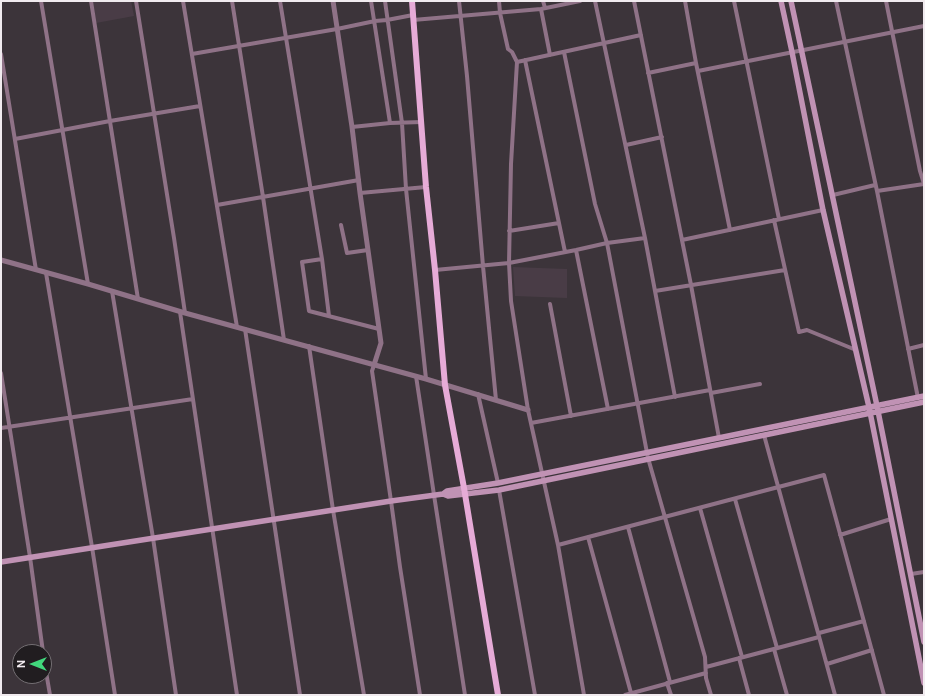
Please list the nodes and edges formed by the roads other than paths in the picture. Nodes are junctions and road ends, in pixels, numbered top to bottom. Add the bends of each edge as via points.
1 (41, 1) edge
2 (91, 1) edge
3 (136, 1) edge
4 (183, 1) edge
5 (232, 1) edge
6 (280, 1) edge
7 (333, 1) edge
8 (371, 1) edge
9 (385, 1) edge
10 (412, 1) edge
11 (459, 1) edge
12 (499, 1) edge
13 (543, 1) edge
14 (580, 1) edge
15 (595, 1) edge
16 (634, 1) edge
17 (685, 1) edge
18 (734, 1) edge
19 (780, 1) edge
20 (791, 1) edge
21 (836, 1) edge
22 (886, 1) edge
23 (543, 9) junction
24 (500, 13) junction
25 (461, 16) junction
26 (413, 18) junction
27 (387, 20) junction
28 (375, 21) junction
29 (924, 26) edge
30 (337, 29) junction
31 (892, 32) junction
32 (641, 35) junction
33 (286, 38) junction
34 (845, 42) junction
35 (604, 44) junction
36 (239, 46) junction
37 (801, 51) junction
38 (564, 52) junction
39 (792, 52) junction
40 (1, 54) edge
41 (192, 54) junction
42 (550, 55) junction
43 (525, 60) junction
44 (517, 62) junction
45 (747, 62) junction
46 (696, 63) junction
47 (698, 71) junction
48 (648, 73) junction
49 (200, 106) junction
50 (154, 114) junction
51 (110, 121) junction
52 (422, 122) junction
53 (390, 123) junction
54 (402, 124) junction
55 (352, 128) junction
56 (62, 130) junction
57 (662, 137) junction
58 (14, 139) junction
59 (626, 145) junction
60 (922, 170) edge
61 (359, 180) junction
62 (924, 184) edge
63 (875, 185) junction
64 (426, 187) junction
65 (310, 189) junction
66 (406, 189) junction
67 (877, 191) junction
68 (360, 193) junction
69 (833, 196) junction
70 (263, 197) junction
71 (217, 205) junction
72 (823, 210) junction
73 (777, 220) junction
74 (559, 223) junction
75 (342, 225) dead end
76 (730, 230) junction
77 (509, 231) junction
78 (645, 238) junction
79 (682, 240) junction
80 (607, 243) junction
81 (368, 250) junction
82 (576, 250) junction
83 (566, 252) junction
84 (322, 259) junction
85 (1, 260) edge
86 (509, 263) junction
87 (483, 266) junction
88 (36, 270) junction
89 (435, 270) junction
90 (785, 270) junction
91 (46, 273) junction
92 (88, 284) junction
93 (691, 285) junction
94 (112, 291) junction
95 (655, 291) junction
96 (138, 299) junction
97 (550, 304) dead end
98 (183, 312) junction
99 (329, 316) junction
100 (237, 327) junction
101 (379, 328) junction
102 (244, 329) junction
103 (284, 340) junction
104 (924, 345) edge
105 (308, 346) junction
106 (908, 349) junction
107 (856, 350) junction
108 (374, 365) junction
109 (1, 373) edge
110 (416, 376) junction
111 (426, 379) junction
112 (760, 384) dead end
113 (445, 385) junction
114 (711, 392) junction
115 (478, 394) junction
116 (675, 396) junction
117 (193, 399) junction
118 (922, 399) edge
119 (496, 400) junction
120 (638, 403) junction
121 (877, 406) junction
122 (869, 407) junction
123 (131, 409) junction
124 (608, 409) junction
125 (528, 410) junction
126 (878, 412) junction
127 (870, 414) junction
128 (571, 416) junction
129 (70, 418) junction
130 (531, 423) junction
131 (9, 427) junction
132 (1, 428) edge
133 (764, 435) junction
134 (719, 438) junction
135 (647, 452) junction
136 (648, 458) junction
137 (543, 474) junction
138 (544, 480) junction
139 (498, 483) junction
140 (779, 487) junction
141 (499, 490) junction
142 (465, 491) junction
143 (434, 495) junction
144 (735, 499) junction
145 (391, 500) junction
146 (700, 508) junction
147 (333, 510) junction
148 (664, 517) junction
149 (891, 519) junction
150 (274, 520) junction
151 (628, 527) junction
152 (213, 529) junction
153 (840, 535) junction
154 (588, 537) junction
155 (153, 538) junction
156 (558, 545) junction
157 (92, 547) junction
158 (30, 557) junction
159 (1, 562) edge
160 (924, 572) edge
161 (911, 574) junction
162 (864, 621) junction
163 (819, 635) junction
164 (924, 642) edge
165 (42, 644) edge
166 (776, 648) junction
167 (872, 650) junction
168 (740, 658) junction
169 (827, 664) junction
170 (706, 667) junction
171 (706, 673) junction
172 (669, 683) junction
173 (924, 683) edge
174 (48, 684) edge
175 (628, 694) edge
176 (50, 695) edge
177 (115, 695) edge
178 (176, 695) edge
179 (238, 695) edge
180 (300, 695) edge
181 (364, 695) edge
182 (420, 695) edge
183 (465, 695) edge
184 (498, 695) edge
185 (535, 695) edge
186 (584, 695) edge
187 (671, 695) edge
188 (711, 695) edge
189 (748, 695) edge
190 (787, 695) edge
191 (835, 695) edge
192 (884, 695) edge

1 - 56 street
2 - 51 street
3 - 50 street
4 - 41 street
5 - 36 street
6 - 33 street
7 - 30 street
8 - 28 street
9 - 27 street
10 - 26 main road
11 - 25 street
12 - 24 street
13 - 23 street
14 - 23 street
15 - 35 street
16 - 32 street
17 - 46 street
18 - 45 street
19 - 39 main road
20 - 37 main road
21 - 34 street
22 - 31 street
23 - 24 street
23 - 42 street
24 - 25 street
24 - 44 street via 508,49
25 - 26 street
25 - 87 street
26 - 27 street
26 - 52 main road
27 - 28 street
27 - 54 street
28 - 30 street
28 - 53 street
29 - 31 street
30 - 33 street
30 - 55 street
31 - 34 street
31 - 60 street
32 - 35 street
32 - 48 street
33 - 36 street
33 - 65 street
34 - 37 street
34 - 63 street
35 - 38 street
35 - 59 street
36 - 41 street
36 - 70 street
37 - 39 street
37 - 69 main road
38 - 42 street
38 - 80 street via 595,204
39 - 45 street
39 - 72 main road
40 - 58 street
41 - 49 street
42 - 43 street
43 - 44 street
43 - 74 street
44 - 77 street
45 - 47 street
45 - 73 street
46 - 47 street
46 - 48 street
47 - 76 street
48 - 57 street
49 - 50 street
49 - 71 street
50 - 51 street
50 - 98 street
51 - 56 street
51 - 96 street
52 - 54 street
52 - 64 main road
53 - 54 street
53 - 55 street
54 - 66 street
55 - 61 street
56 - 58 street
56 - 92 street
57 - 59 street
57 - 79 street
58 - 88 street
59 - 78 street
60 - 62 street
61 - 65 street
61 - 68 street
62 - 67 street
63 - 67 street
63 - 69 street
64 - 66 street
64 - 89 main road
65 - 70 street
65 - 84 street
66 - 68 street
66 - 111 street
67 - 106 street
68 - 81 street
69 - 121 main road
70 - 71 street
70 - 103 street
71 - 100 street
72 - 73 street
72 - 107 main road
73 - 76 street
73 - 90 street
74 - 77 street
74 - 83 street
75 - 81 street via 346,253
76 - 79 street
77 - 86 street
78 - 80 street
78 - 95 street
79 - 93 street
80 - 82 street
80 - 120 street
81 - 101 street
82 - 83 street
82 - 124 street
83 - 86 street
84 - 99 street
84 - 99 street via 302,262 309,311
85 - 88 street
86 - 87 street
86 - 125 street via 511,301
87 - 89 street
87 - 119 street
88 - 91 street
89 - 113 main road
90 - 93 street
90 - 107 street via 799,332 807,330
91 - 92 street
91 - 129 street
92 - 94 street
93 - 95 street
93 - 114 street
94 - 96 street
94 - 123 street
95 - 116 street
96 - 98 street
97 - 128 street
98 - 100 street
98 - 117 street
99 - 101 street
100 - 102 street
101 - 108 street via 382,342
102 - 103 street
102 - 150 street
103 - 105 street
104 - 106 street
105 - 108 street
105 - 147 street
106 - 118 street
107 - 122 main road
108 - 110 street
108 - 145 street via 372,371
109 - 131 street
110 - 111 street
110 - 143 street
111 - 113 street
112 - 114 street
113 - 115 street
113 - 142 main road
114 - 116 street
114 - 134 street
115 - 119 street
115 - 139 street
116 - 120 street
117 - 123 street
117 - 152 street
118 - 121 main road
118 - 126 main road
119 - 125 street
120 - 124 street
120 - 135 street
121 - 122 main road
121 - 126 main road
122 - 127 main road
122 - 134 main road
123 - 129 street
123 - 155 street
124 - 128 street
125 - 130 street
126 - 127 main road
126 - 161 main road
127 - 133 main road
127 - 149 main road
128 - 130 street
129 - 131 street
129 - 157 street
130 - 137 street
131 - 132 street
131 - 158 street
133 - 136 main road
133 - 140 street
134 - 135 main road
135 - 136 street
135 - 137 main road
136 - 138 main road
136 - 148 street
137 - 138 street
137 - 139 main road
138 - 141 main road
138 - 156 street
139 - 142 main road
140 - 144 street
140 - 153 street via 824,475
140 - 163 street
141 - 142 main road
141 - 185 street
142 - 143 main road via 448,496
142 - 184 main road
143 - 145 main road
143 - 183 street
144 - 146 street
144 - 166 street
145 - 147 main road
145 - 182 street
146 - 148 street
146 - 168 street
147 - 150 main road
147 - 181 street
148 - 151 street
148 - 170 street
149 - 153 street
149 - 173 main road
150 - 152 main road
150 - 180 street
151 - 154 street
151 - 172 street
152 - 155 main road
152 - 179 street
153 - 162 street
154 - 156 street
154 - 175 street
155 - 157 main road
155 - 178 street
156 - 186 street
157 - 158 main road
157 - 177 street
158 - 159 main road
158 - 165 street
160 - 161 street
161 - 164 main road
162 - 163 street
162 - 167 street
163 - 166 street
163 - 169 street
166 - 168 street
166 - 190 street
167 - 169 street
167 - 192 street
168 - 170 street
168 - 189 street
169 - 191 street
170 - 171 street
171 - 172 street
171 - 188 street
172 - 175 street
172 - 187 street
174 - 176 street

